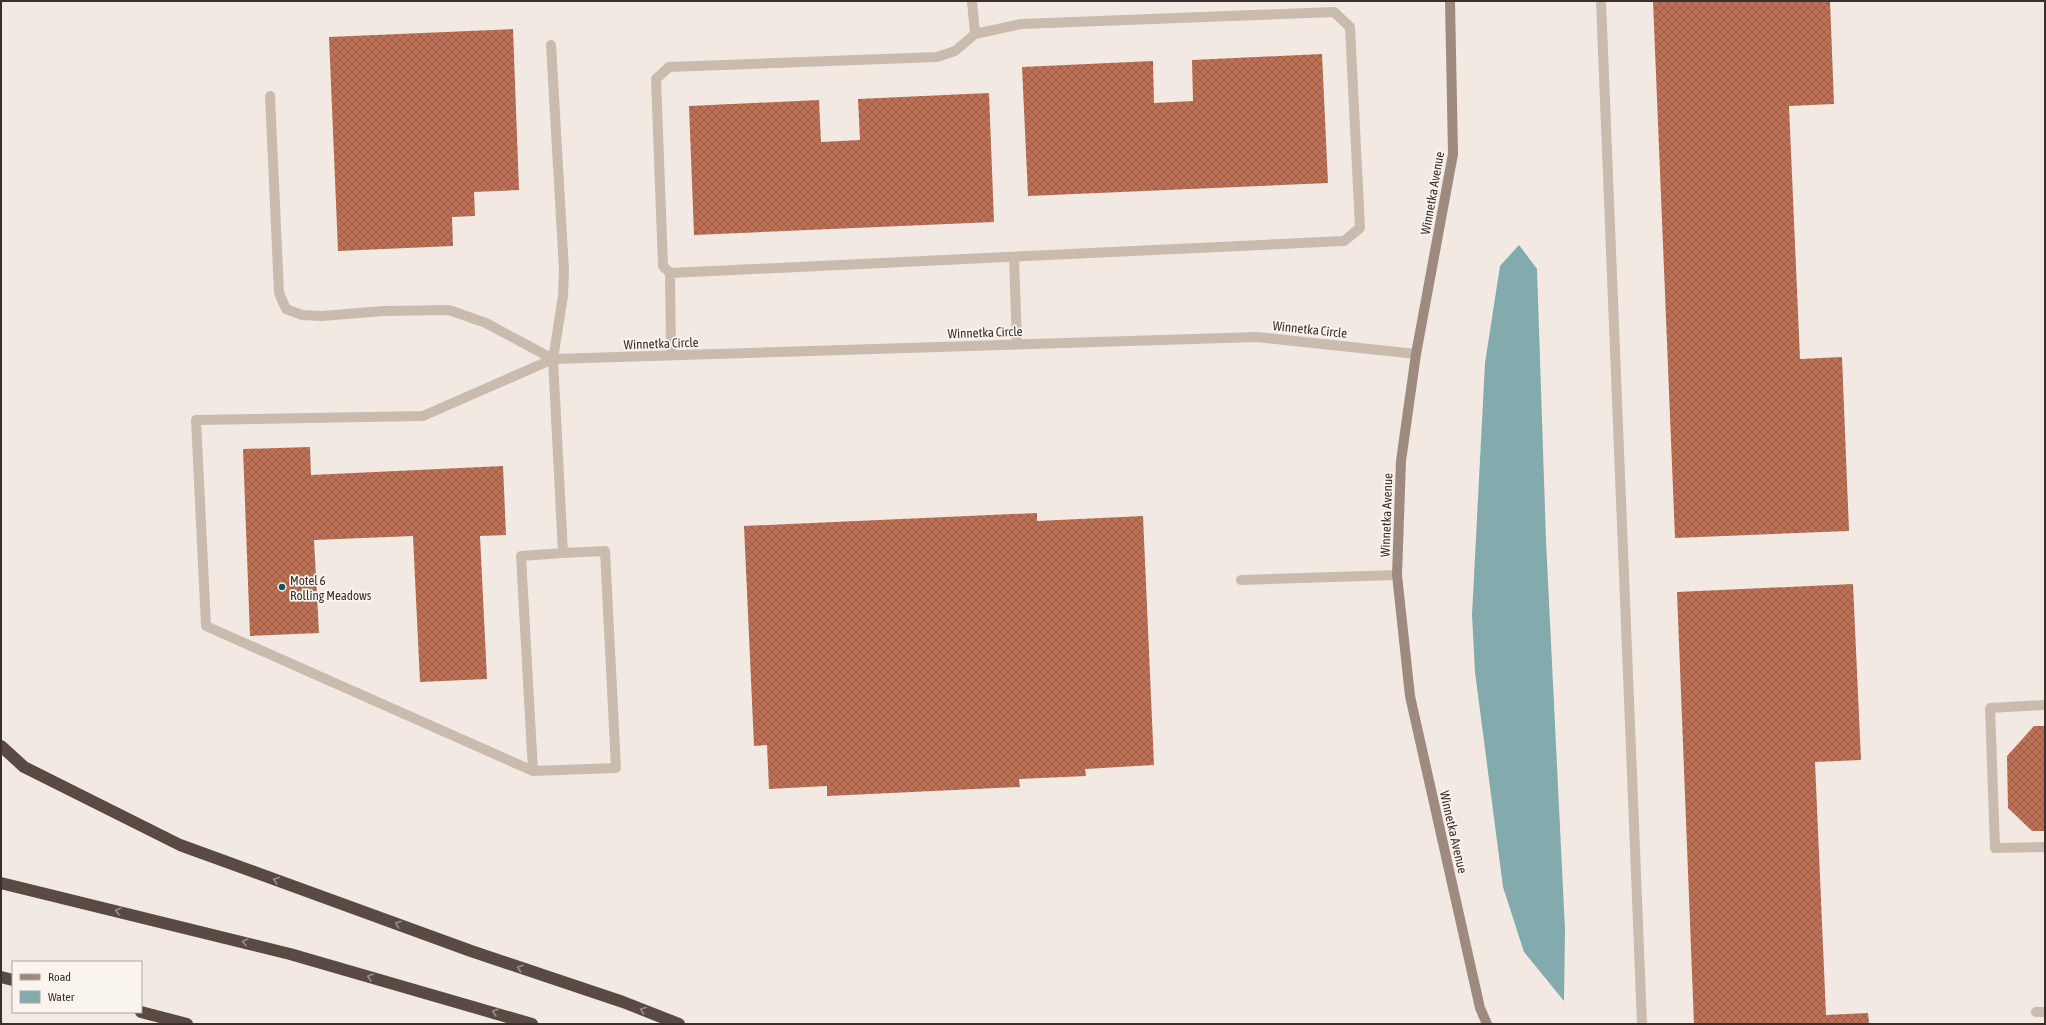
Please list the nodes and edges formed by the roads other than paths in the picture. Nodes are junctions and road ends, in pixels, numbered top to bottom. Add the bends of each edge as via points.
1 (972, 1) edge
2 (1450, 1) edge
3 (1601, 1) edge
4 (975, 34) junction
5 (551, 45) dead end
6 (270, 96) dead end
7 (1014, 258) junction
8 (670, 273) junction
9 (1017, 344) junction
10 (1416, 354) junction
11 (672, 355) junction
12 (553, 359) junction
13 (563, 553) junction
14 (1397, 575) junction
15 (1241, 580) dead end
16 (2045, 705) edge
17 (1, 746) edge
18 (533, 771) junction
19 (2045, 847) edge
20 (1, 883) edge
21 (1, 977) edge
22 (12, 980) edge
23 (142, 1012) edge
24 (187, 1024) edge
25 (532, 1024) edge
26 (679, 1024) edge
27 (1487, 1024) edge
28 (1642, 1024) edge

1 - 4 street
2 - 10 street, Winnetka Avenue via 1453,154
3 - 28 street
4 - 7 street via 1021,24 1334,12 1350,27 1360,228 1344,241
4 - 8 street via 955,51 937,57 669,67 656,79 663,266
5 - 12 street via 564,270 563,296
6 - 12 street via 279,293 286,309 302,315 322,316 384,311 449,310 486,323
7 - 8 street
7 - 9 street
8 - 11 street
9 - 10 street, Winnetka Circle via 1257,337
9 - 11 street, Winnetka Circle
10 - 14 street, Winnetka Avenue via 1401,461
11 - 12 street, Winnetka Circle
12 - 13 street
12 - 18 street via 423,416 196,420 206,626
13 - 18 street via 522,556
13 - 18 street via 605,551 616,768
14 - 15 street
14 - 27 street, Winnetka Avenue via 1410,696 1480,1008
16 - 19 street via 1990,708 1995,848
26 -> 17 highway via 180,845 24,767
25 -> 20 highway via 290,954
21 - 22 highway
23 - 24 highway

